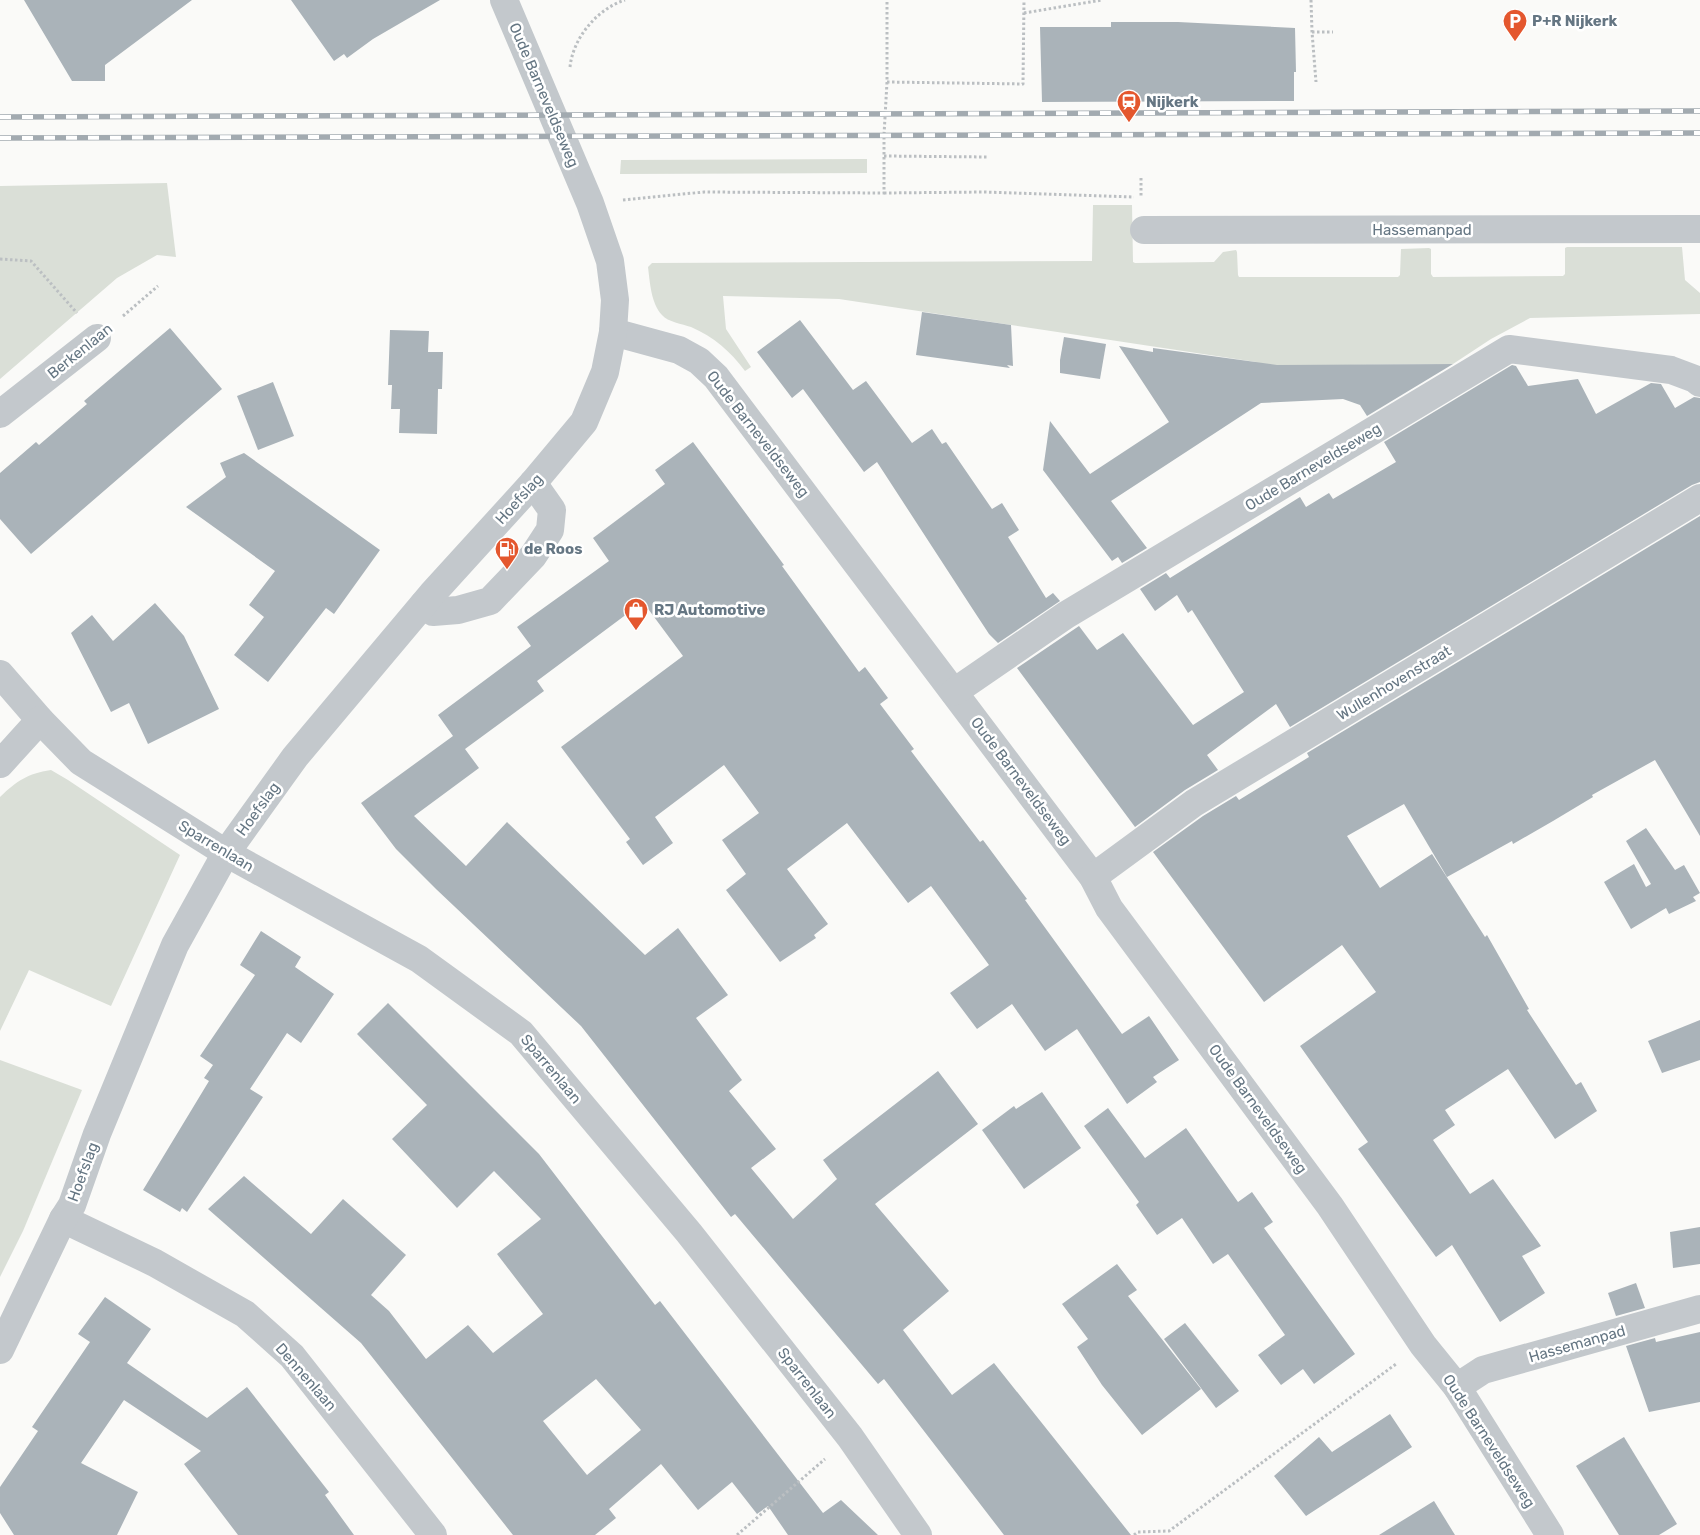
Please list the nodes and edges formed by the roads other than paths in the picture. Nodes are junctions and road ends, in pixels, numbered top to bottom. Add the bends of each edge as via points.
1 (510, 1) edge
2 (1700, 229) edge
3 (1144, 230) dead end
4 (613, 332) junction
5 (97, 338) road end
6 (1700, 383) edge
7 (0, 414) edge
8 (533, 483) junction
9 (1700, 498) edge
10 (424, 605) junction
11 (0, 674) edge
12 (954, 692) junction
13 (40, 720) junction
14 (0, 764) edge
15 (226, 853) junction
16 (1093, 877) junction
17 (64, 1219) junction
18 (1700, 1309) edge
19 (0, 1350) edge
20 (1457, 1387) junction
21 (433, 1535) edge
22 (918, 1535) edge
23 (1550, 1535) edge

1 - 4 street, Oude Barneveldseweg via 610,262 615,300
2 - 3 street, Hassemanpad
4 - 8 street, Hoefslag via 606,372 584,422
4 - 12 street, Oude Barneveldseweg via 679,350 699,361 716,377
5 - 7 street, Berkenlaan
6 - 12 street, Oude Barneveldseweg via 1671,370 1509,349 1066,615
8 - 10 street, Hoefslag
8 - 10 street via 552,510 550,530 533,556 490,601 458,610 433,612
9 - 16 street, Wullenhovenstraat via 1194,803
10 - 15 street, Hoefslag via 295,757
11 - 13 street, Sparrenlaan
12 - 16 street, Oude Barneveldseweg
13 - 14 street
13 - 15 street, Sparrenlaan via 81,762
15 - 17 street, Hoefslag via 175,945
15 - 22 street, Sparrenlaan via 419,959 521,1033 689,1233 850,1437
16 - 20 street, Oude Barneveldseweg via 1109,908 1330,1206 1423,1345
17 - 19 street, Hoefslag
17 - 21 street, Dennenlaan via 155,1263 245,1314 292,1356
18 - 20 street, Hassemanpad via 1483,1370
20 - 23 street, Oude Barneveldseweg

